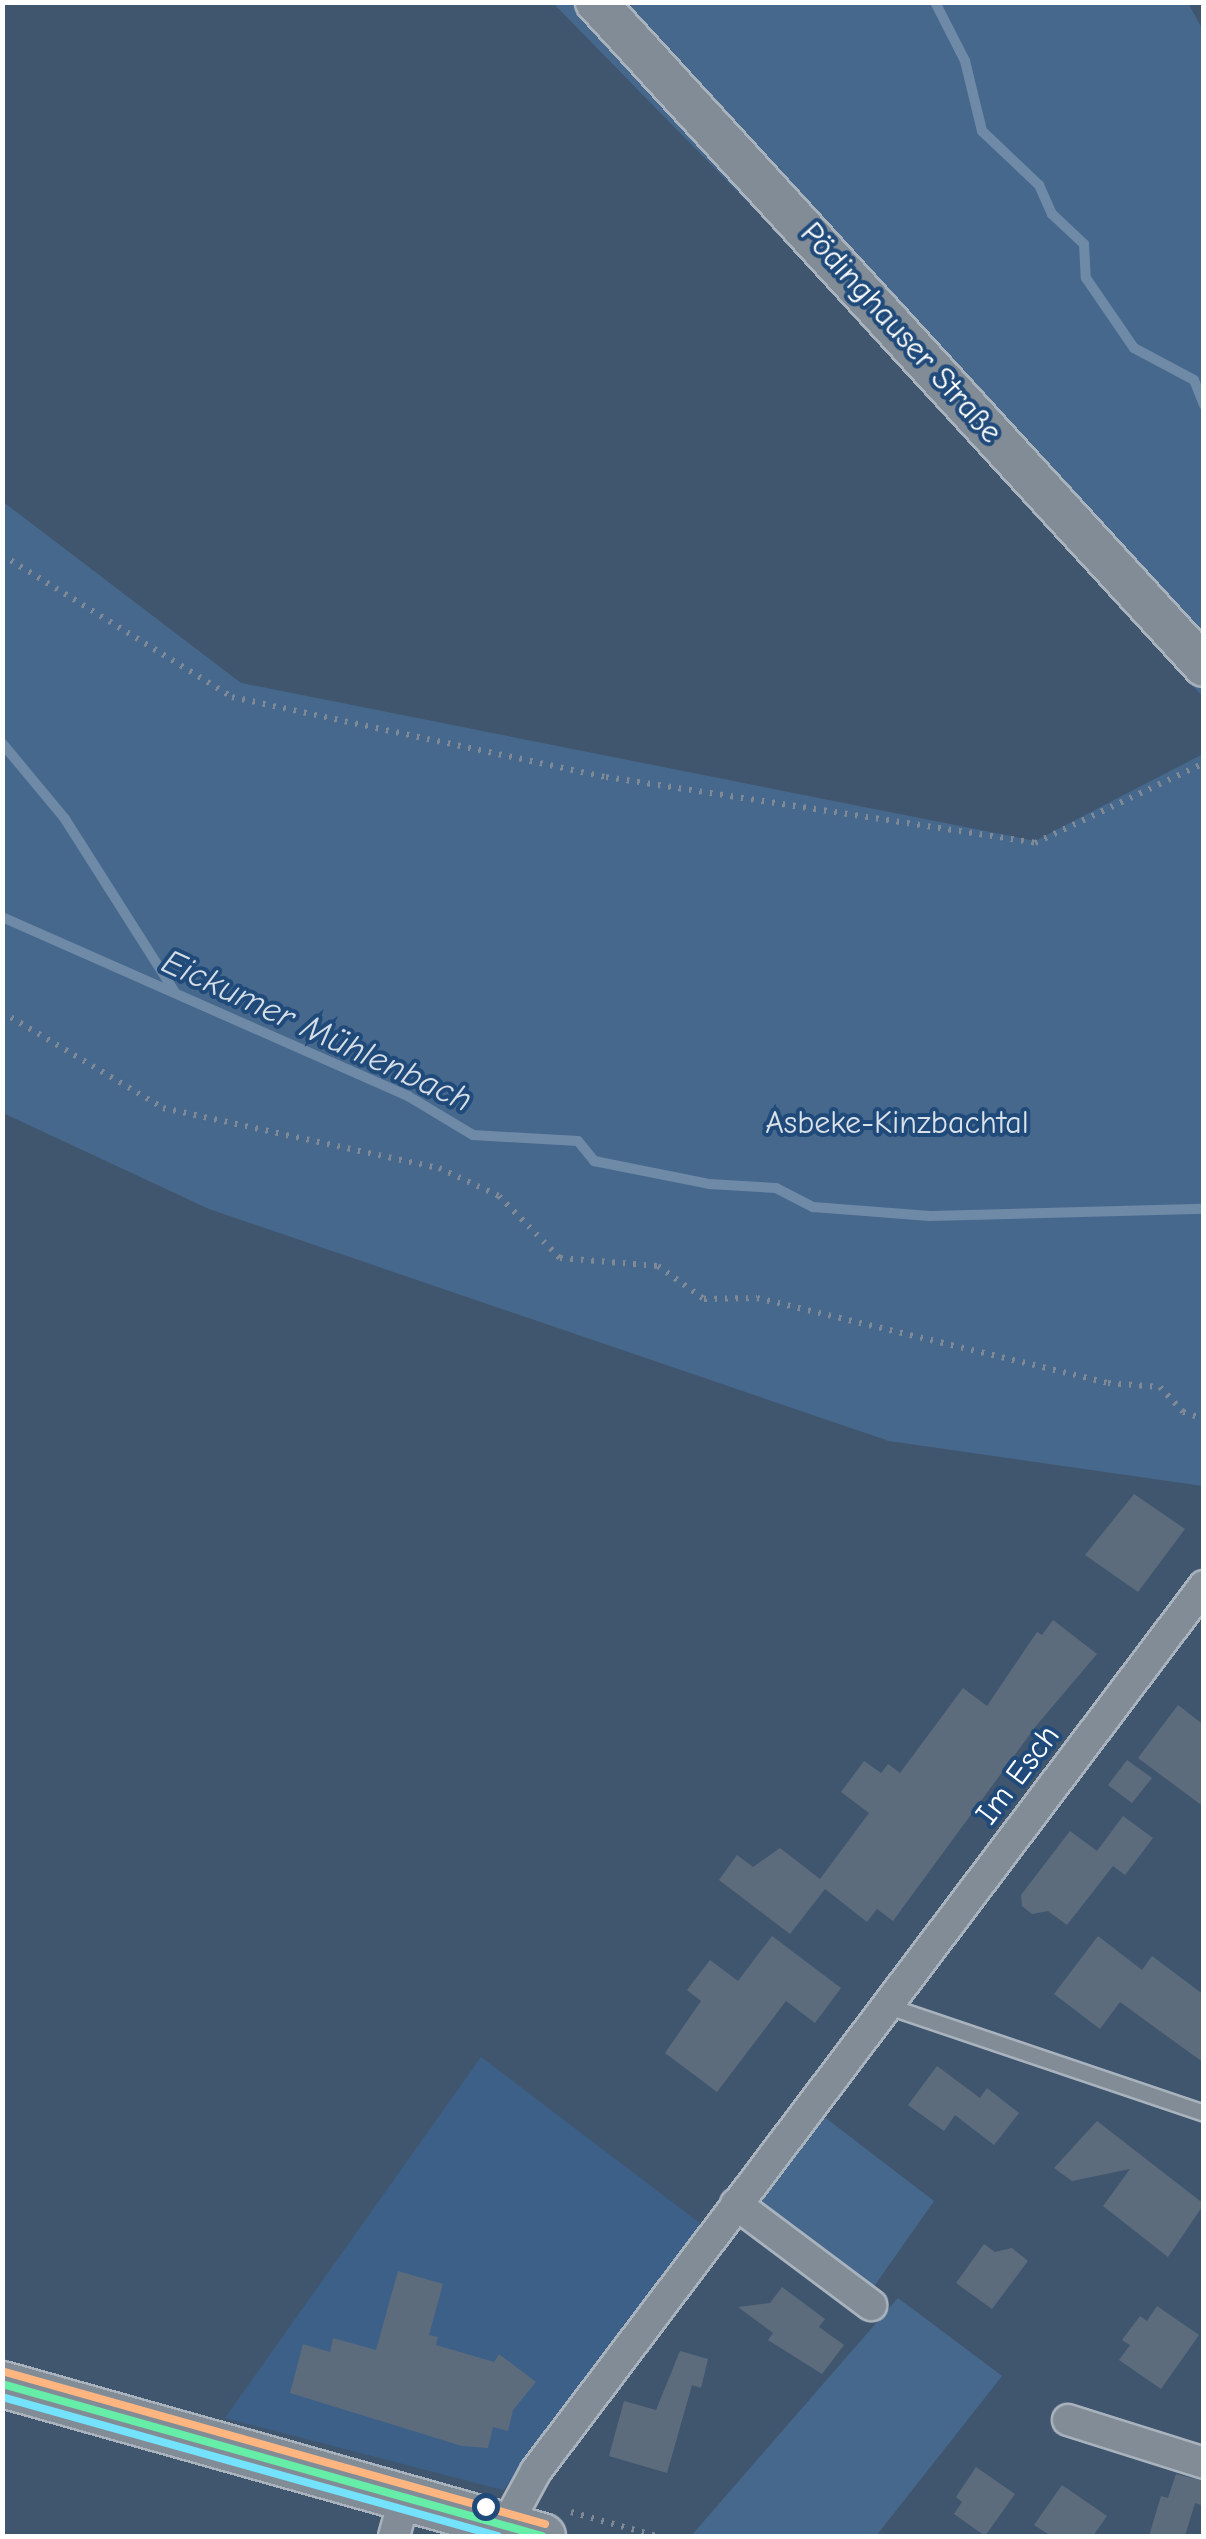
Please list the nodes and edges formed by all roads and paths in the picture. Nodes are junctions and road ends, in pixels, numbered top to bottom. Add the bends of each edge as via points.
1 (596, 2) edge
2 (2, 556) edge
3 (1204, 666) edge
4 (1204, 763) edge
5 (2, 1012) edge
6 (1204, 1419) edge
7 (1204, 1586) edge
8 (888, 2006) junction
9 (1204, 2113) edge
10 (736, 2204) junction
11 (871, 2305) dead end
12 (2, 2384) edge
13 (1068, 2420) dead end
14 (1204, 2462) edge
15 (399, 2517) edge
16 (524, 2531) edge

1 - 3 street, Pödinghauser Straße
2 - 4 path via 232,696 606,777 1035,843
5 - 6 path via 163,1108 438,1168 499,1196 560,1258 658,1266 704,1299 757,1298 1108,1383 1160,1387 1183,1412
7 - 8 street, Im Esch
8 - 9 lane
8 - 10 street, Im Esch
10 - 11 street
10 - 16 street, Im Esch via 518,2496
12 - 15 main road
13 - 14 street
15 - 16 main road

